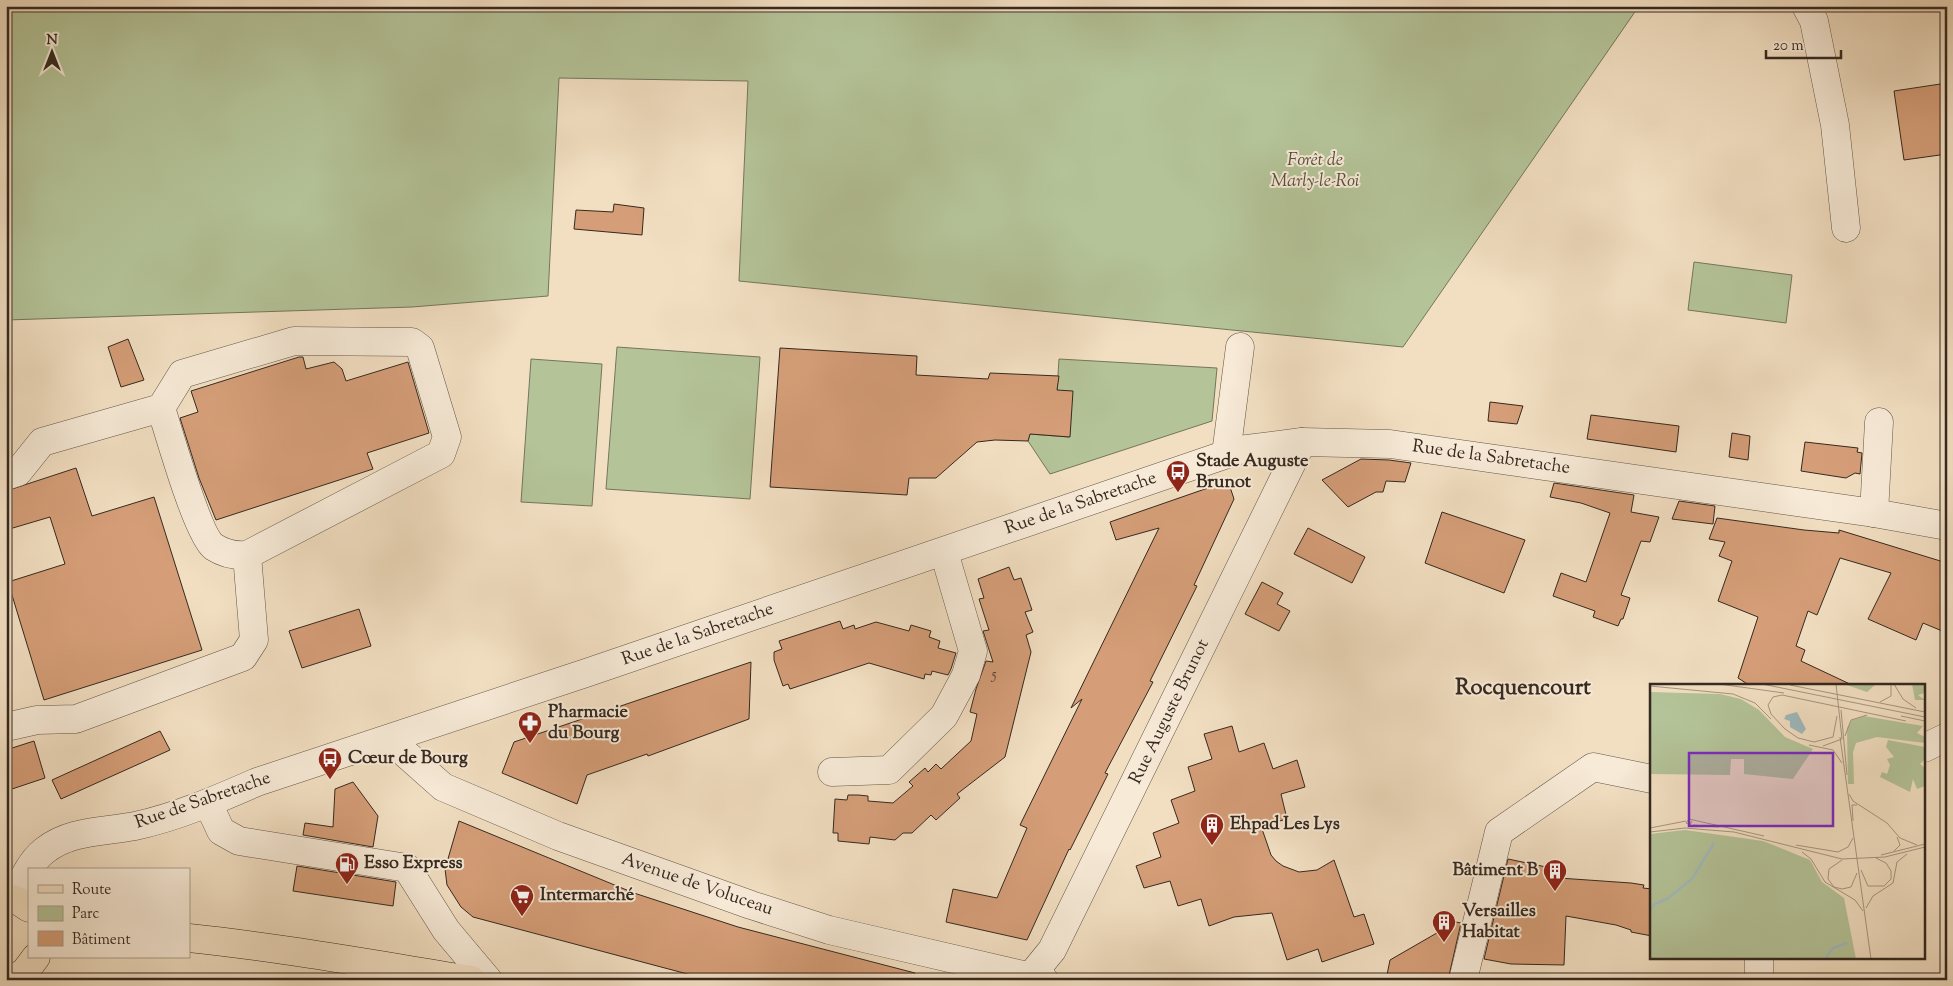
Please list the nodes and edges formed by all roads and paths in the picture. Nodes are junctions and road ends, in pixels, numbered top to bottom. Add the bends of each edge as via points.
1 (1806, 6) edge
2 (1846, 228) dead end
3 (1240, 346) dead end
4 (161, 408) junction
5 (1879, 422) dead end
6 (1302, 442) junction
7 (1226, 454) junction
8 (6, 476) edge
9 (1874, 513) junction
10 (1947, 526) edge
11 (944, 552) junction
12 (247, 555) junction
13 (6, 727) edge
14 (1947, 737) edge
15 (389, 739) junction
16 (1926, 747) edge
17 (832, 772) dead end
18 (1650, 779) edge
19 (208, 803) junction
20 (30, 868) edge
21 (28, 872) edge
22 (16, 901) edge
23 (190, 938) edge
24 (35, 958) edge
25 (1759, 958) edge
26 (1037, 978) edge
27 (10, 980) edge
28 (471, 980) edge
29 (488, 980) edge
30 (1463, 980) edge
31 (1759, 980) edge

1 - 2 street via 1814,21 1835,125
3 - 7 street
4 - 8 street via 42,442 18,472
4 - 12 street via 200,525 213,546 232,556
4 - 12 street via 182,374 294,341 412,342 420,348 447,437 441,454
5 - 9 street
6 - 7 street, Rue de la Sabretache
6 - 9 street, Rue de la Sabretache via 1390,444
6 - 26 street, Rue Auguste Brunot
7 - 11 street, Rue de la Sabretache
9 - 10 street, Rue de la Sabretache
11 - 15 street, Rue de la Sabretache
11 - 17 street via 973,651 966,676 944,716 889,770
12 - 13 street via 254,640 243,657 76,719 37,720
14 - 16 street
15 - 19 street, Rue de Sabretache via 257,782
15 - 26 street, Avenue de Voluceau via 443,787 558,836 829,930
18 - 30 street via 1593,767 1499,832
19 - 20 street, Rue de Sabretache via 136,826 70,836 44,851
19 - 29 street via 221,831 239,841 407,868 446,930
21 - 22 street, Rue de Sabretache
23 - 28 main road via 343,958
24 - 27 main road via 24,973
25 - 31 street

